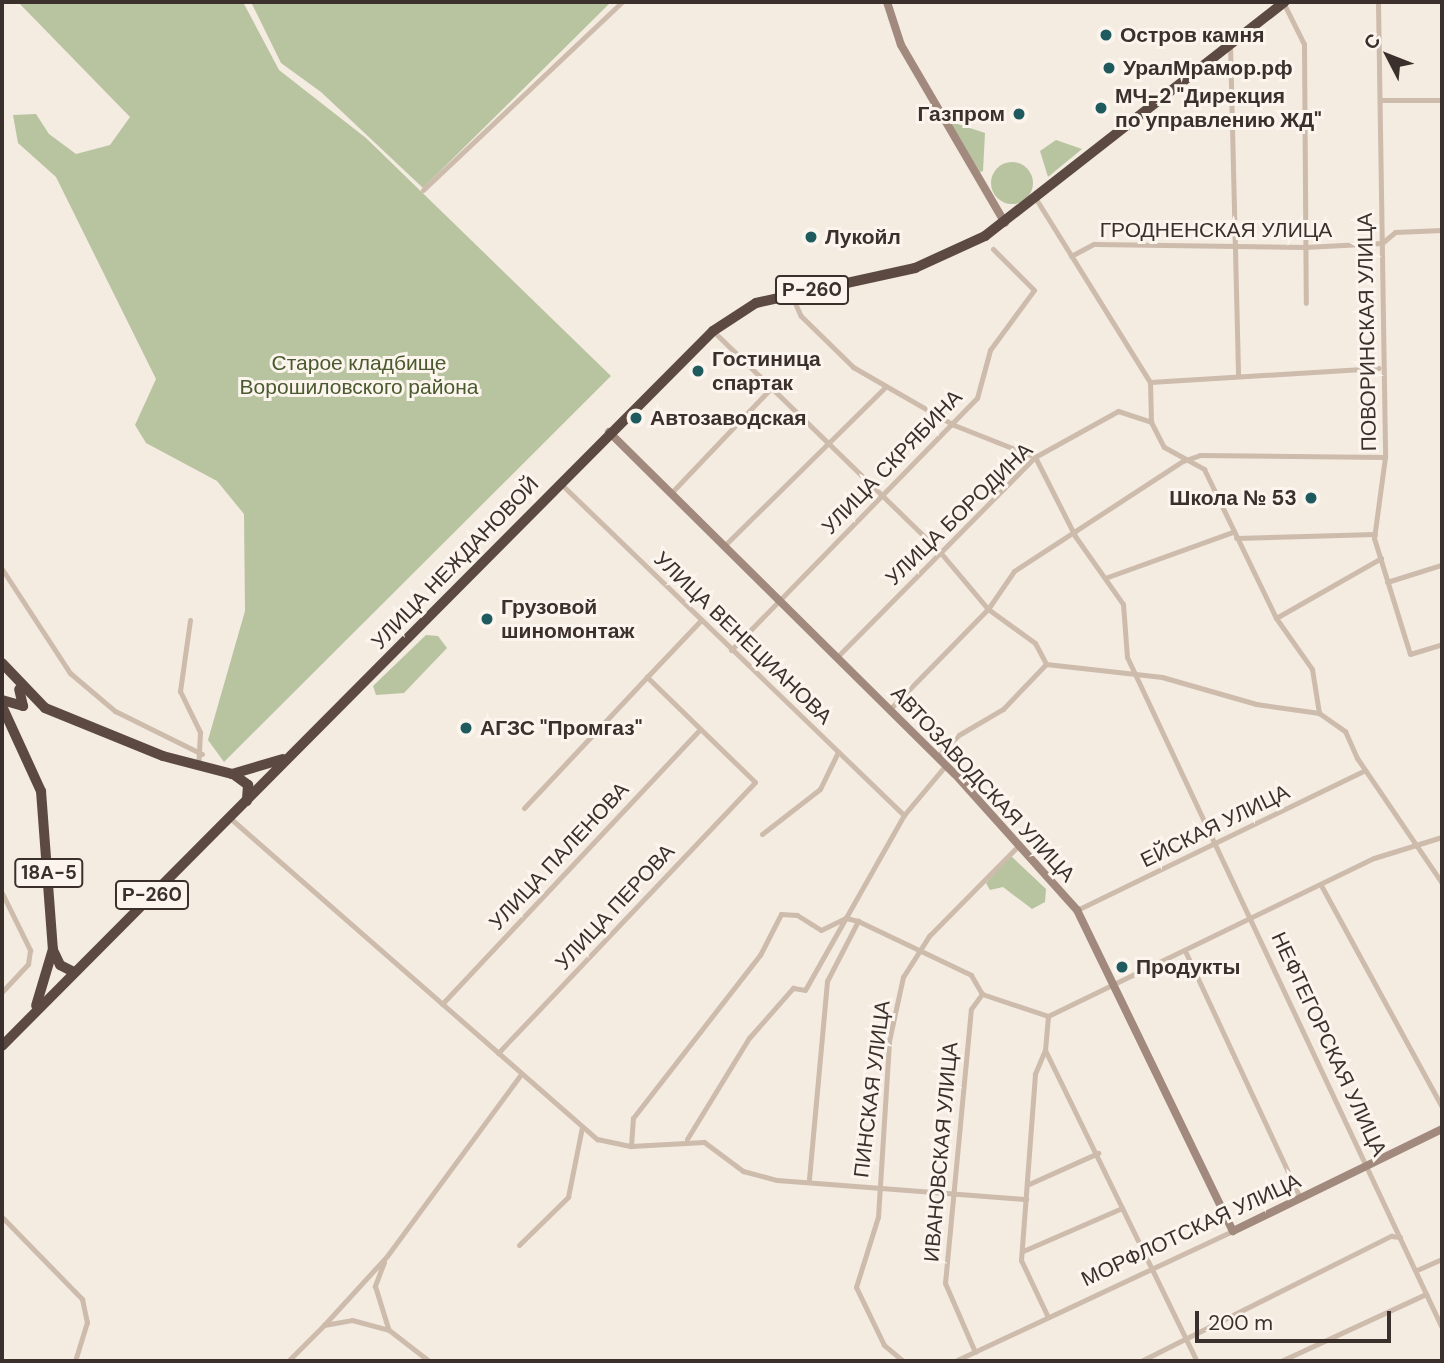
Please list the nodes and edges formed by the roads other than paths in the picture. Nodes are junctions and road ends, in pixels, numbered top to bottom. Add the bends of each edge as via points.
1 (622, 2) edge
2 (887, 2) edge
3 (1284, 2) edge
4 (1378, 2) edge
5 (1230, 45) junction
6 (1380, 100) junction
7 (1442, 100) edge
8 (422, 190) dead end
9 (1036, 200) junction
10 (1005, 223) junction
11 (1442, 230) edge
12 (1382, 243) junction
13 (1305, 247) junction
14 (993, 249) dead end
15 (1237, 249) junction
16 (1072, 256) junction
17 (791, 294) junction
18 (1306, 303) dead end
19 (713, 331) junction
20 (1379, 368) junction
21 (1238, 374) junction
22 (1150, 382) junction
23 (884, 388) junction
24 (770, 389) junction
25 (1152, 422) junction
26 (954, 425) junction
27 (610, 432) junction
28 (825, 442) junction
29 (1035, 457) junction
30 (1385, 457) junction
31 (1183, 461) junction
32 (560, 484) junction
33 (672, 492) junction
34 (881, 496) junction
35 (1374, 534) junction
36 (1235, 535) junction
37 (1074, 536) junction
38 (725, 545) junction
39 (940, 552) junction
40 (1381, 558) junction
41 (1441, 565) edge
42 (2, 569) edge
43 (1105, 578) junction
44 (1387, 582) junction
45 (779, 598) junction
46 (988, 609) junction
47 (1276, 618) junction
48 (190, 620) dead end
49 (701, 620) junction
50 (1442, 644) edge
51 (731, 650) junction
52 (837, 657) junction
53 (2, 663) edge
54 (1046, 664) junction
55 (11, 676) junction
56 (1141, 676) junction
57 (647, 677) junction
58 (2, 700) edge
59 (2, 706) edge
60 (45, 708) junction
61 (889, 709) junction
62 (1319, 713) junction
63 (17, 729) junction
64 (700, 729) junction
65 (295, 752) junction
66 (838, 752) junction
67 (202, 754) junction
68 (937, 757) junction
69 (946, 765) junction
70 (198, 767) junction
71 (1365, 770) junction
72 (232, 774) junction
73 (247, 801) junction
74 (524, 808) dead end
75 (904, 815) junction
76 (230, 818) junction
77 (762, 834) dead end
78 (1442, 837) edge
79 (1216, 843) junction
80 (1019, 845) junction
81 (1419, 845) junction
82 (1442, 883) edge
83 (1322, 887) junction
84 (2, 893) edge
85 (1077, 910) junction
86 (846, 918) junction
87 (1254, 918) junction
88 (858, 921) junction
89 (53, 949) junction
90 (919, 953) junction
91 (1186, 953) junction
92 (74, 972) junction
93 (1116, 983) junction
94 (2, 992) edge
95 (982, 994) junction
96 (442, 1004) junction
97 (1048, 1016) junction
98 (29, 1017) junction
99 (2, 1045) edge
100 (1045, 1050) junction
101 (498, 1053) junction
102 (521, 1074) junction
103 (1442, 1107) edge
104 (582, 1127) junction
105 (1442, 1129) edge
106 (687, 1139) junction
107 (631, 1146) junction
108 (1098, 1153) junction
109 (1369, 1166) junction
110 (809, 1179) junction
111 (1029, 1184) junction
112 (877, 1188) junction
113 (951, 1192) junction
114 (1300, 1198) junction
115 (1026, 1199) junction
116 (1122, 1208) junction
117 (2, 1216) edge
118 (1233, 1231) junction
119 (1400, 1237) junction
120 (519, 1245) dead end
121 (1023, 1251) junction
122 (387, 1256) junction
123 (1442, 1258) edge
124 (1152, 1265) junction
125 (1417, 1270) junction
126 (1426, 1294) junction
127 (1048, 1317) junction
128 (324, 1325) junction
129 (1442, 1328) edge
130 (389, 1330) junction
131 (1185, 1340) junction
132 (975, 1352) junction
133 (75, 1361) edge
134 (288, 1361) edge
135 (429, 1361) edge
136 (524, 1361) edge
137 (534, 1361) edge
138 (903, 1361) edge
139 (955, 1361) edge
140 (1141, 1361) edge
141 (1196, 1361) edge
142 (1281, 1361) edge

1 - 8 street
2 - 10 street via 901,45
3 - 5 highway, Р-260
3 - 13 street via 1304,44
4 - 6 street, ПОВОРИНСКАЯ УЛИЦА
5 - 9 highway, Р-260
5 - 15 street
6 - 7 street
6 - 12 street, ПОВОРИНСКАЯ УЛИЦА
9 - 10 highway, Р-260
9 - 16 street
10 - 17 highway, УЛИЦА НЕЖДАНОВОЙ / Р-260 via 915,268
11 - 12 street, ГРОДНЕНСКАЯ УЛИЦА via 1395,232
12 - 13 street, ГРОДНЕНСКАЯ УЛИЦА
12 - 20 street, ПОВОРИНСКАЯ УЛИЦА
13 - 15 street, ГРОДНЕНСКАЯ УЛИЦА
13 - 18 street
14 - 26 street, УЛИЦА СКРЯБИНА via 1034,290 990,350 986,381
15 - 16 street, ГРОДНЕНСКАЯ УЛИЦА via 1094,243
15 - 21 street
16 - 22 street
17 - 19 highway, УЛИЦА НЕЖДАНОВОЙ / Р-260 via 756,303
17 - 23 street via 801,316 853,367
19 - 24 street
19 - 27 highway, УЛИЦА НЕЖДАНОВОЙ / Р-260
20 - 21 street
20 - 30 street, ПОВОРИНСКАЯ УЛИЦА
21 - 22 street
22 - 25 street
23 - 26 street
23 - 28 street
24 - 28 street
24 - 33 street
25 - 29 street, УЛИЦА БОРОДИНА via 1118,411
25 - 31 street via 1164,447
26 - 29 street
26 - 34 street, УЛИЦА СКРЯБИНА
27 - 32 highway, УЛИЦА НЕЖДАНОВОЙ / Р-260
27 - 33 street, АВТОЗАВОДСКАЯ УЛИЦА
28 - 34 street
28 - 38 street
29 - 37 street, НЕФТЕГОРСКАЯ УЛИЦА
29 - 39 street, УЛИЦА БОРОДИНА
30 - 31 street via 1200,455
30 - 35 street, ПОВОРИНСКАЯ УЛИЦА
31 - 36 street via 1204,470
31 - 37 street
32 - 49 street, УЛИЦА ВЕНЕЦИАНОВА
32 - 65 highway, УЛИЦА НЕЖДАНОВОЙ / Р-260
33 - 38 street, АВТОЗАВОДСКАЯ УЛИЦА
34 - 39 street
34 - 45 street, УЛИЦА СКРЯБИНА
35 - 36 street
35 - 40 street, ПОВОРИНСКАЯ УЛИЦА
36 - 43 street
36 - 47 street
37 - 43 street, НЕФТЕГОРСКАЯ УЛИЦА
37 - 46 street via 1014,570
38 - 45 street, АВТОЗАВОДСКАЯ УЛИЦА
39 - 46 street
39 - 52 street, УЛИЦА БОРОДИНА
40 - 44 street, ПОВОРИНСКАЯ УЛИЦА
40 - 47 street
41 - 44 street
42 - 67 street via 70,673 116,711
43 - 56 street, НЕФТЕГОРСКАЯ УЛИЦА via 1123,604 1127,657
44 - 50 street, ПОВОРИНСКАЯ УЛИЦА via 1410,654
45 - 51 street, УЛИЦА СКРЯБИНА
45 - 52 street, АВТОЗАВОДСКАЯ УЛИЦА
46 - 54 street via 1035,643
46 - 61 street
47 - 62 street via 1312,669
48 - 67 street via 180,691 200,732
49 - 51 street, УЛИЦА ВЕНЕЦИАНОВА
49 - 57 street
51 - 66 street, УЛИЦА ВЕНЕЦИАНОВА
52 - 61 street, АВТОЗАВОДСКАЯ УЛИЦА
53 - 55 highway
54 - 56 street
54 - 68 street via 1003,709 957,736
55 - 58 highway via 24,704 15,708
55 - 60 highway
56 - 62 street
56 - 79 street, НЕФТЕГОРСКАЯ УЛИЦА
57 - 64 street
57 - 74 street
59 - 63 highway, 18А-5
60 - 63 highway via 23,710
60 - 70 highway
61 - 68 street, АВТОЗАВОДСКАЯ УЛИЦА
62 - 71 street via 1345,731
63 - 89 highway, 18А-5 via 41,791
64 - 96 street, УЛИЦА ПАЛЕНОВА
64 - 101 street, УЛИЦА ПЕРОВА via 755,782
65 - 72 highway
65 - 73 highway, УЛИЦА НЕЖДАНОВОЙ / Р-260
66 - 75 street, УЛИЦА ВЕНЕЦИАНОВА
66 - 77 street via 820,789
67 - 70 street
68 - 69 street, АВТОЗАВОДСКАЯ УЛИЦА
69 - 75 street
69 - 80 street, АВТОЗАВОДСКАЯ УЛИЦА
70 - 72 highway
71 - 79 street, ЕЙСКАЯ УЛИЦА
71 - 81 street
72 - 73 highway via 248,785
73 - 76 highway, УЛИЦА НЕЖДАНОВОЙ / Р-260
75 - 86 street
76 - 92 highway, УЛИЦА НЕЖДАНОВОЙ / Р-260
76 - 96 street
78 - 81 street
79 - 85 street, ЕЙСКАЯ УЛИЦА
79 - 87 street, НЕФТЕГОРСКАЯ УЛИЦА
80 - 85 street, АВТОЗАВОДСКАЯ УЛИЦА
80 - 90 street, ПИНСКАЯ УЛИЦА
81 - 82 street
81 - 83 street via 1374,858
83 - 87 street
83 - 103 street
84 - 94 street via 30,950 28,964
85 - 93 street, АВТОЗАВОДСКАЯ УЛИЦА
86 - 88 street
86 - 106 street via 805,990 793,988 781,1000 711,1092
86 - 107 street via 821,930 797,915 781,915 760,955 633,1118
87 - 91 street
87 - 109 street, НЕФТЕГОРСКАЯ УЛИЦА
88 - 90 street
88 - 110 street via 827,981
89 - 92 highway via 60,965
89 - 98 highway, 18А-5 via 46,986
90 - 95 street via 971,975
90 - 112 street, ПИНСКАЯ УЛИЦА via 903,977 890,1041
91 - 93 street
91 - 114 street
92 - 98 highway, УЛИЦА НЕЖДАНОВОЙ / Р-260
93 - 97 street
93 - 118 street, АВТОЗАВОДСКАЯ УЛИЦА
95 - 97 street
95 - 113 street, ИВАНОВСКАЯ УЛИЦА via 971,1009
96 - 101 street
97 - 100 street
98 - 99 highway, УЛИЦА НЕЖДАНОВОЙ / Р-260
100 - 108 street
100 - 111 street via 1035,1074
101 - 102 street
102 - 104 street
102 - 122 street
104 - 107 street via 597,1139
104 - 120 street via 568,1198
105 - 109 street, МОРФЛОТСКАЯ УЛИЦА
106 - 107 street
106 - 110 street via 704,1142 743,1171 777,1180
108 - 111 street
108 - 116 street
109 - 114 street, МОРФЛОТСКАЯ УЛИЦА
109 - 119 street, НЕФТЕГОРСКАЯ УЛИЦА
110 - 112 street
111 - 115 street
112 - 113 street
112 - 138 street, ПИНСКАЯ УЛИЦА via 877,1217 856,1287 884,1345
113 - 115 street
113 - 132 street, ИВАНОВСКАЯ УЛИЦА via 945,1283
114 - 118 street, МОРФЛОТСКАЯ УЛИЦА
115 - 121 street
116 - 121 street
116 - 124 street
117 - 133 street via 82,1299 87,1322
118 - 124 street, МОРФЛОТСКАЯ УЛИЦА
119 - 125 street, НЕФТЕГОРСКАЯ УЛИЦА
119 - 131 street via 1391,1236
121 - 127 street via 1021,1270
122 - 128 street
122 - 130 street via 375,1286
123 - 125 street
124 - 127 street, МОРФЛОТСКАЯ УЛИЦА
124 - 131 street
125 - 126 street, НЕФТЕГОРСКАЯ УЛИЦА
126 - 129 street, НЕФТЕГОРСКАЯ УЛИЦА
126 - 142 street
127 - 132 street, МОРФЛОТСКАЯ УЛИЦА
128 - 130 street via 352,1320
128 - 134 street
130 - 135 street
131 - 140 street
131 - 141 street
132 - 139 street, МОРФЛОТСКАЯ УЛИЦА
136 - 137 street

